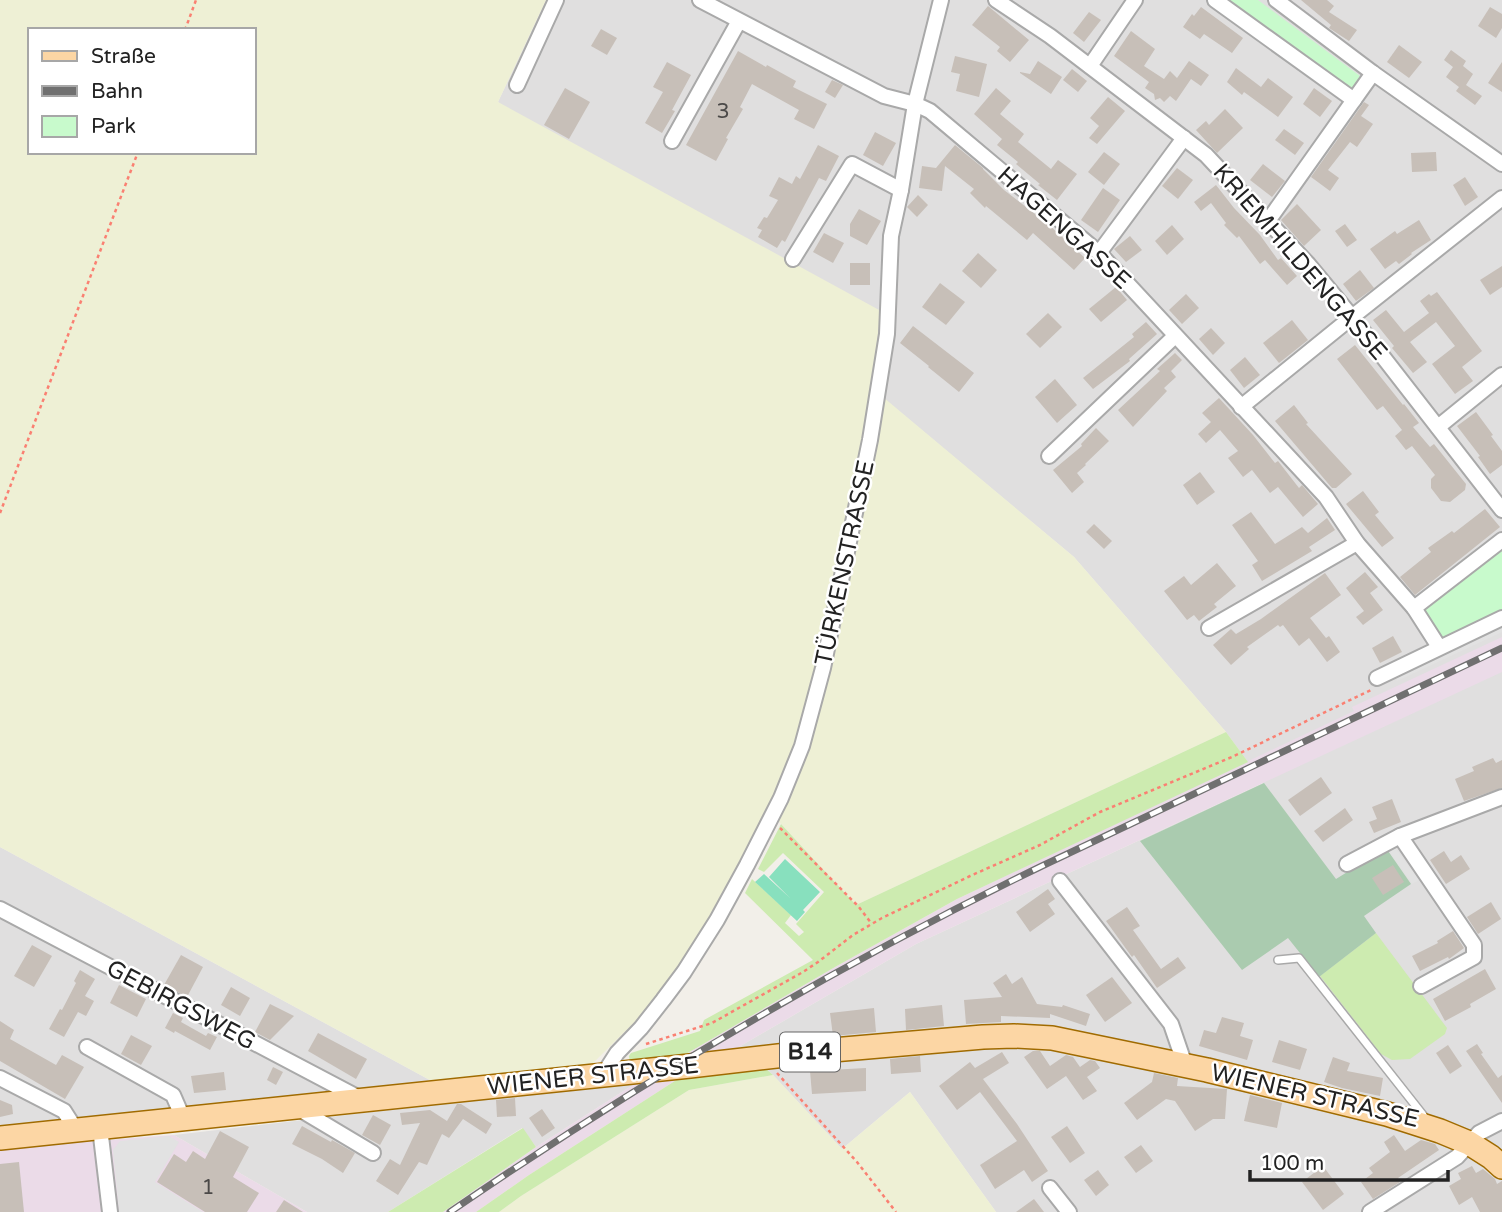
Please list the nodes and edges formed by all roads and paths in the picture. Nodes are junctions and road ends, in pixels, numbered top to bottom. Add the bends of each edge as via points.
1 (196, 0) edge
2 (556, 0) edge
3 (700, 0) edge
4 (941, 0) edge
5 (996, 0) edge
6 (1135, 0) edge
7 (1215, 0) edge
8 (1276, 0) edge
9 (739, 21) junction
10 (186, 28) edge
11 (1090, 66) junction
12 (1373, 73) junction
13 (517, 85) dead end
14 (1354, 100) junction
15 (915, 104) junction
16 (1184, 138) junction
17 (672, 141) dead end
18 (137, 154) edge
19 (1502, 164) edge
20 (901, 190) junction
21 (1502, 198) edge
22 (1268, 221) junction
23 (1099, 253) junction
24 (793, 259) dead end
25 (1352, 317) junction
26 (1174, 336) junction
27 (1502, 375) edge
28 (1241, 407) junction
29 (1438, 427) junction
30 (1049, 456) dead end
31 (1502, 510) edge
32 (0, 513) edge
33 (1502, 540) edge
34 (1357, 543) junction
35 (1414, 608) junction
36 (1502, 618) edge
37 (1209, 628) dead end
38 (1439, 647) junction
39 (1377, 678) joint
40 (1502, 797) edge
41 (777, 825) dead end
42 (1400, 836) junction
43 (1347, 864) dead end
44 (1060, 881) dead end
45 (0, 909) edge
46 (873, 924) junction
47 (1278, 960) dead end
48 (1421, 986) dead end
49 (87, 1047) dead end
50 (613, 1063) junction
51 (1185, 1065) junction
52 (777, 1073) dead end
53 (0, 1078) edge
54 (362, 1100) junction
55 (296, 1107) junction
56 (183, 1118) junction
57 (1502, 1121) edge
58 (1428, 1127) junction
59 (100, 1128) junction
60 (72, 1131) junction
61 (0, 1138) edge
62 (1469, 1143) junction
63 (373, 1153) dead end
64 (1502, 1167) edge
65 (1050, 1188) dead end
66 (110, 1212) edge
67 (896, 1212) edge
68 (1069, 1212) edge
69 (1370, 1212) edge

1 - 10 path
2 - 13 street
3 - 9 street, HAGENGASSE
4 - 15 street, TÜRKENSTRASSE
5 - 11 street, KRIEMHILDENGASSE
6 - 11 street
7 - 14 street
8 - 12 street
9 - 15 street, HAGENGASSE via 884,96
9 - 17 street
11 - 16 street, KRIEMHILDENGASSE
12 - 14 street
12 - 19 street
14 - 22 street
15 - 20 street, TÜRKENSTRASSE
15 - 23 street, HAGENGASSE via 930,111
16 - 22 street, KRIEMHILDENGASSE
16 - 23 street
18 - 32 path
20 - 24 street via 852,164
20 - 50 street, TÜRKENSTRASSE via 891,236 887,334 870,440 823,668 802,746 781,798 717,920 684,972
21 - 25 street
22 - 25 street, KRIEMHILDENGASSE
23 - 26 street, HAGENGASSE
25 - 28 street
25 - 29 street, KRIEMHILDENGASSE
26 - 28 street, HAGENGASSE
26 - 30 street
27 - 29 street
28 - 34 street, HAGENGASSE via 1326,497
29 - 31 street, KRIEMHILDENGASSE
33 - 35 street
34 - 35 street, HAGENGASSE
34 - 37 street
35 - 38 street, HAGENGASSE
36 - 38 street
38 - 39 street
39 - 46 path via 1372,689 1232,757 1100,812
40 - 42 street
41 - 46 path
42 - 43 street
42 - 48 street via 1474,945 1474,957
44 - 51 street, WIENER STRASSE via 1171,1024
45 - 54 street, GEBIRGSWEG
46 - 50 path via 803,972 712,1023
47 - 58 lane, WIENER STRASSE via 1299,958
49 - 56 street via 173,1096
50 - 51 main road, WIENER STRASSE / B14 via 690,1066 1014,1036 1052,1038
50 - 54 main road, WIENER STRASSE / B14
51 - 58 main road, WIENER STRASSE / B14
52 - 67 path
53 - 60 street via 64,1111
54 - 55 main road, WIENER STRASSE / B14
55 - 56 main road, WIENER STRASSE / B14
55 - 63 street
56 - 59 main road, WIENER STRASSE / B14
57 - 62 street
58 - 62 main road, B14
59 - 60 main road, WIENER STRASSE / B14
59 - 66 street
60 - 61 main road, WIENER STRASSE / B14
62 - 64 main road, B14
62 - 69 street via 1457,1157
65 - 68 street

